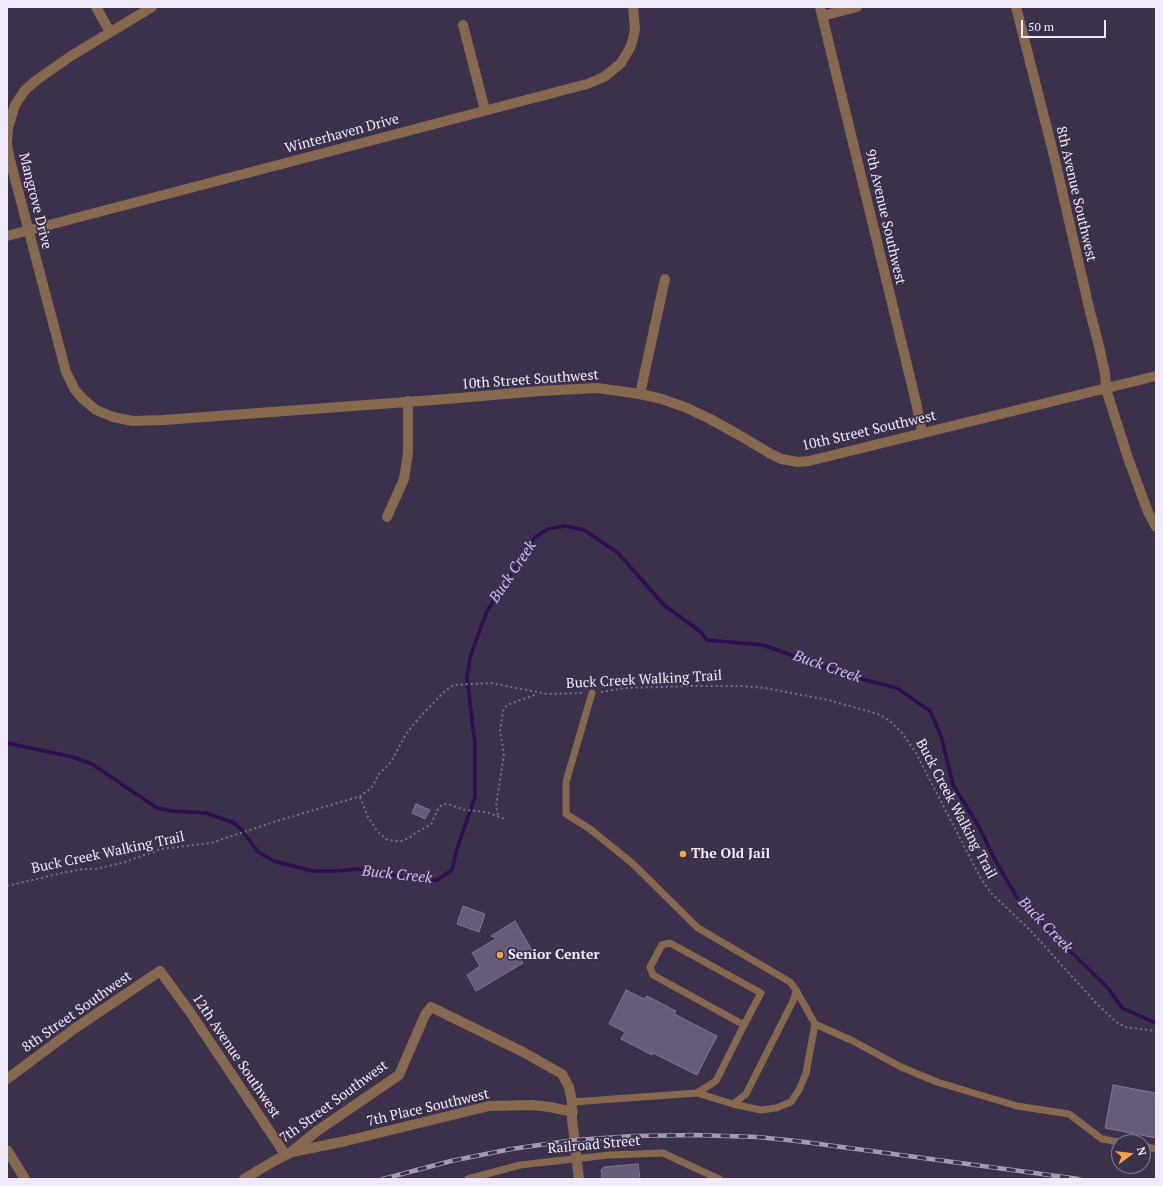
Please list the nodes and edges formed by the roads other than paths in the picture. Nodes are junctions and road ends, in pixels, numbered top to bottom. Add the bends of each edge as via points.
1 (96, 7) edge
2 (152, 7) edge
3 (633, 7) edge
4 (857, 7) edge
5 (1016, 7) edge
6 (821, 11) edge
7 (463, 25) dead end
8 (110, 32) junction
9 (486, 110) junction
10 (28, 231) junction
11 (7, 236) edge
12 (666, 280) dead end
13 (1156, 376) edge
14 (1106, 389) junction
15 (640, 394) junction
16 (408, 401) junction
17 (143, 421) joint
18 (922, 433) junction
19 (386, 518) dead end
20 (1156, 527) edge
21 (592, 693) road end
22 (163, 975) joint
23 (796, 990) junction
24 (815, 1024) junction
25 (744, 1025) junction
26 (7, 1079) edge
27 (696, 1093) junction
28 (572, 1102) junction
29 (733, 1104) junction
30 (573, 1112) junction
31 (1111, 1141) edge
32 (7, 1150) edge
33 (288, 1153) junction
34 (577, 1158) junction
35 (25, 1179) edge
36 (244, 1179) edge
37 (468, 1179) edge
38 (579, 1179) edge
39 (719, 1179) edge

1 - 8 street
2 - 8 street, Mangrove Drive
3 - 9 street, Winterhaven Drive via 633,39 621,62 609,73 587,84
4 - 6 street
5 - 14 street, 8th Avenue Southwest via 1098,342
6 - 18 street, 9th Avenue Southwest
7 - 9 street
8 - 10 street, Mangrove Drive via 38,79 20,97 11,114 7,145
9 - 10 street, Winterhaven Drive
10 - 11 street, Winterhaven Drive
10 - 17 street, Mangrove Drive via 59,351 75,390 96,410 119,419
12 - 15 street
13 - 14 street, 10th Street Southwest
14 - 18 street, 10th Street Southwest
14 - 20 street, 8th Avenue Southwest via 1128,458
15 - 16 street, 10th Street Southwest via 576,388
15 - 18 street, 10th Street Southwest via 662,399 710,418 770,454 789,461 809,461
16 - 17 street, 10th Street Southwest
16 - 19 street via 408,454 404,479
21 - 23 lane via 566,782 566,814 590,829 632,863 698,928 790,982
22 - 26 street, 8th Street Southwest via 160,971 74,1029
22 - 33 street, 12th Avenue Southwest
23 - 24 lane
23 - 29 lane via 794,999 746,1094
24 - 29 lane via 806,1073 791,1102 761,1110
24 - 31 lane via 936,1082 1017,1106 1069,1114 1102,1139
25 - 25 lane via 761,993 670,943 662,945 650,967 653,975
25 - 27 lane via 716,1081
27 - 28 lane
27 - 29 lane
28 - 30 street
28 - 33 street, 7th Street Southwest via 569,1087 562,1074 431,1007 399,1074
30 - 33 street, 7th Place Southwest via 538,1106 489,1106
30 - 34 street
32 - 35 street
33 - 36 street, 7th Street Southwest
34 - 37 lane, Railroad Street via 520,1165
34 - 38 street
34 - 39 lane, Railroad Street via 663,1153

